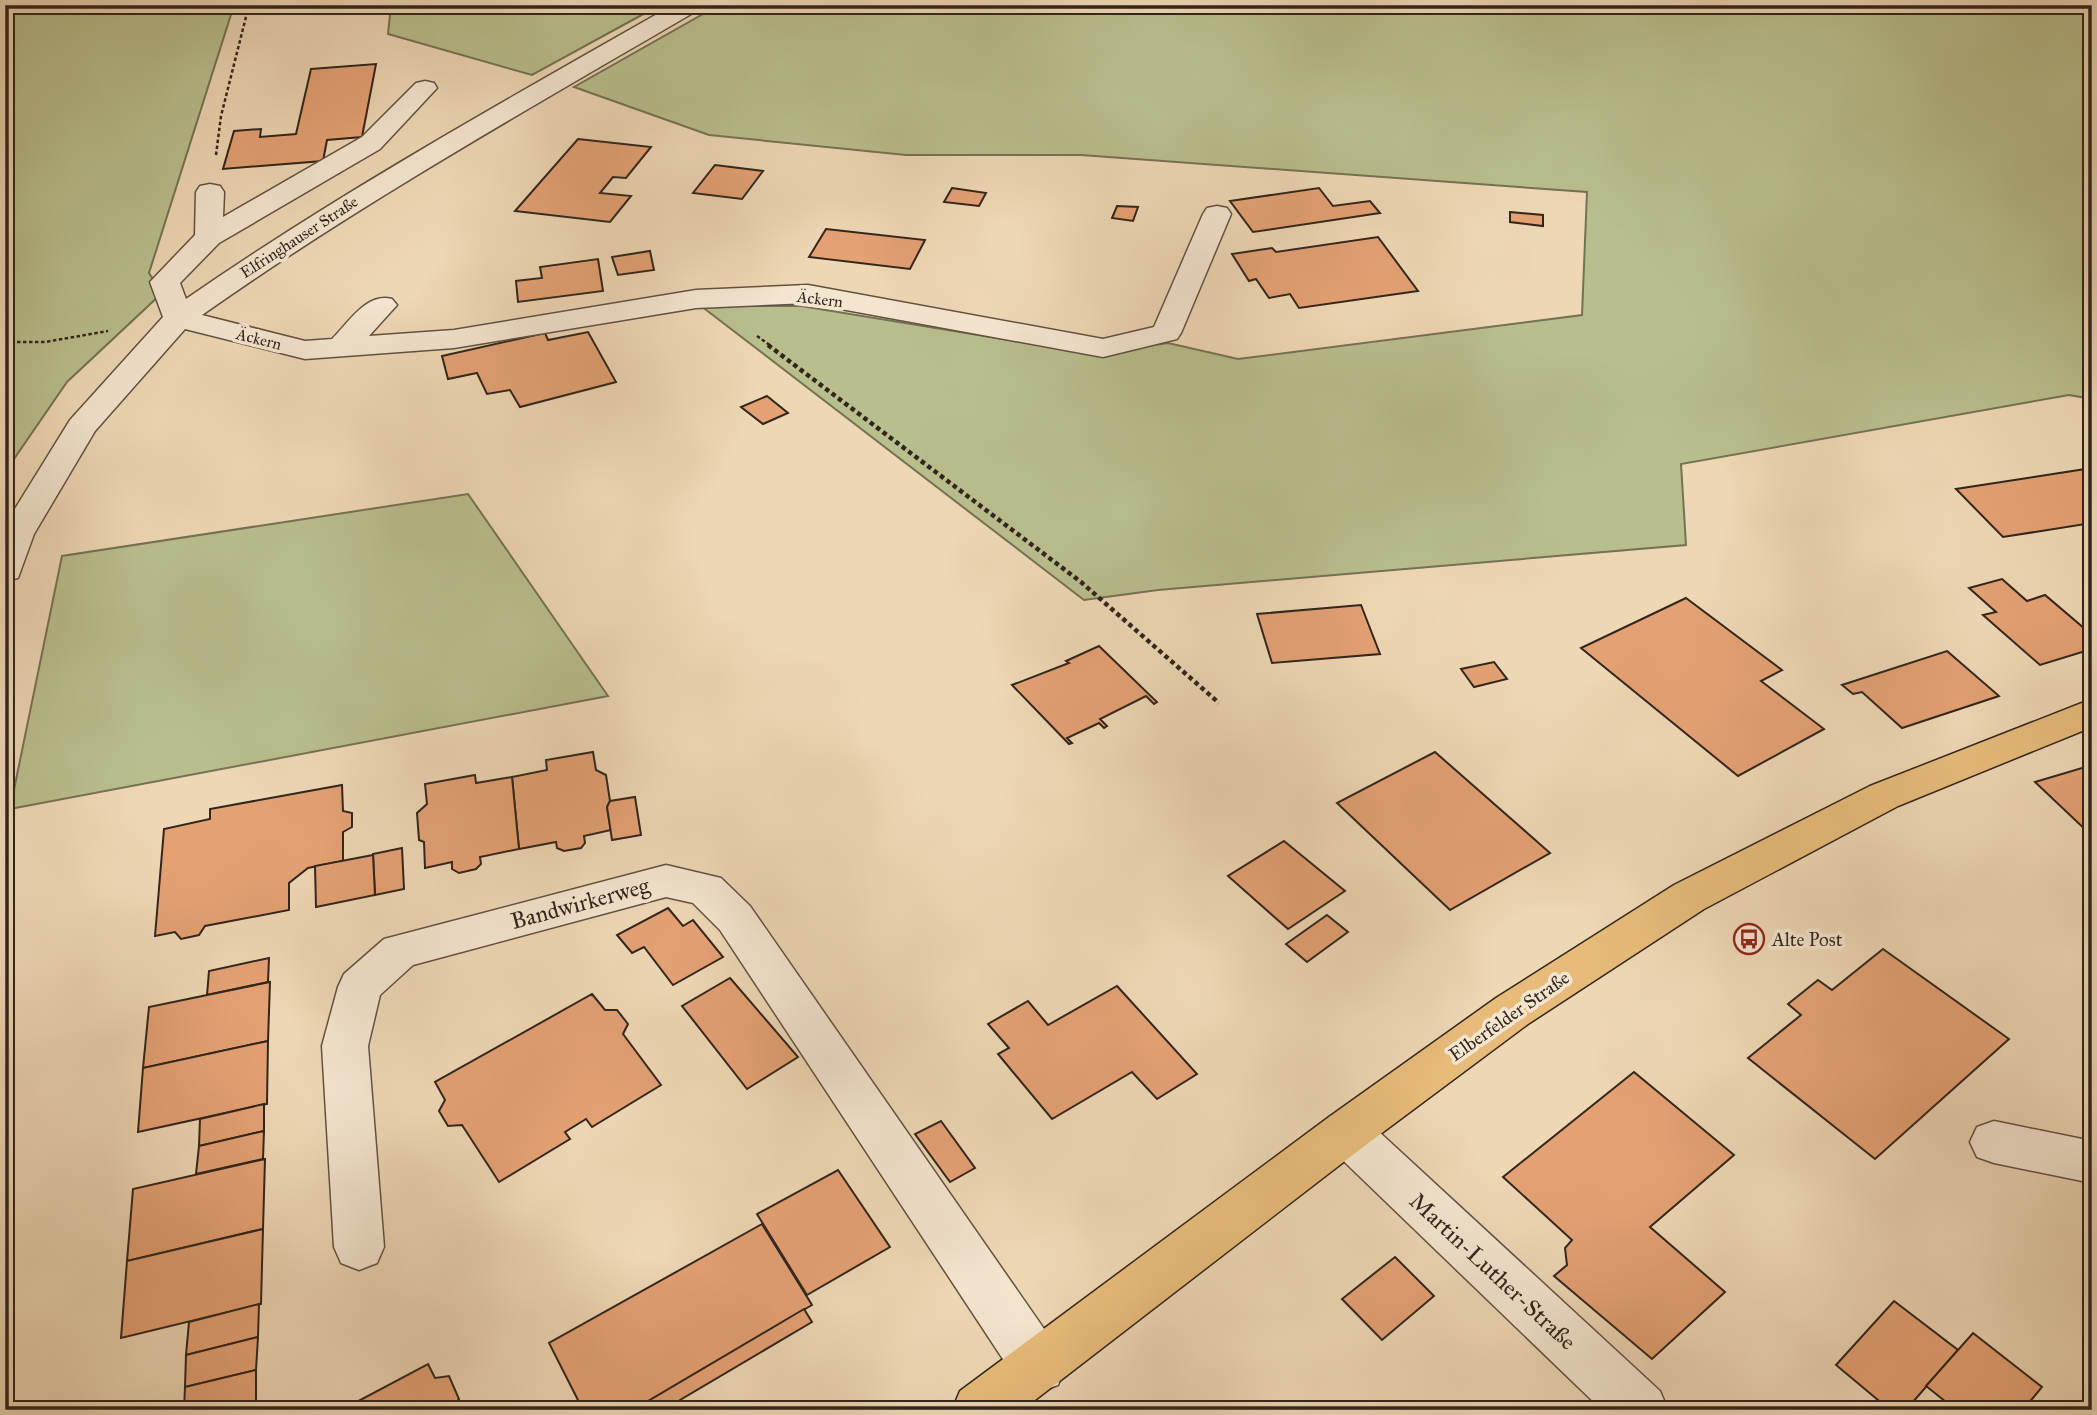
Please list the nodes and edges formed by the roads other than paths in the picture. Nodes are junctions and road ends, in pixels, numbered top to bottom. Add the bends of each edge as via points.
1 (690, 5) edge
2 (425, 88) dead end
3 (210, 192) road end
4 (1217, 214) dead end
5 (209, 237) junction
6 (382, 305) dead end
7 (178, 318) junction
8 (341, 348) junction
9 (5, 570) edge
10 (2092, 712) edge
11 (1346, 1132) junction
12 (1994, 1142) dead end
13 (2092, 1161) edge
14 (359, 1247) dead end
15 (1039, 1367) junction
16 (979, 1410) edge
17 (1641, 1410) edge

1 - 7 street, Elfringhauser Straße via 400,173 276,249
2 - 5 street via 370,143
3 - 5 street
4 - 8 street, Äckern via 1166,333 1103,348 808,294 707,298 454,339
5 - 7 street via 165,282
6 - 8 street
7 - 8 street, Äckern via 305,350
7 - 9 street, Elfringhauser Straße via 81,427 17,534
10 - 11 main road, Elberfelder Straße via 1884,796 1689,897 1512,1011
11 - 15 main road, Elberfelder Straße
11 - 17 street, Martin-Luther-Straße
12 - 13 street
14 - 15 street, Bandwirkerweg via 345,1046 360,988 399,951 666,881 706,890 734,918
15 - 16 main road, Elberfelder Straße

